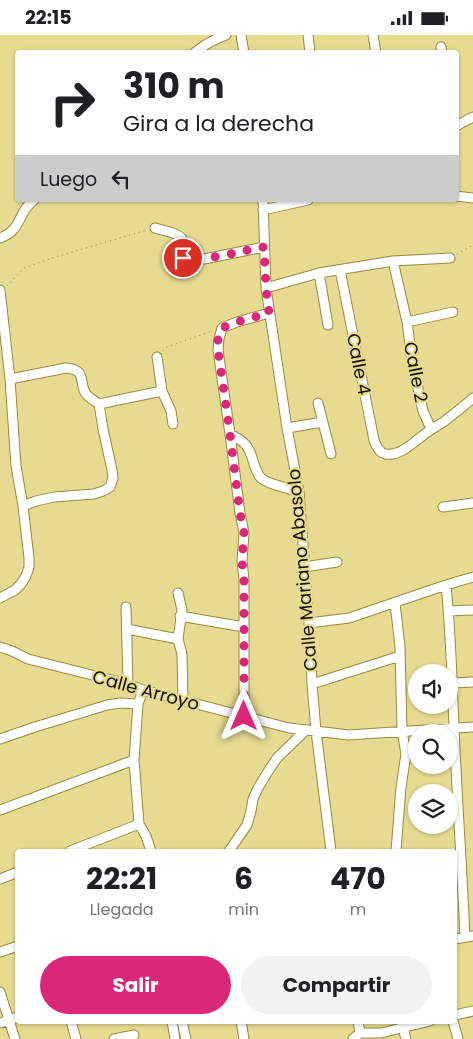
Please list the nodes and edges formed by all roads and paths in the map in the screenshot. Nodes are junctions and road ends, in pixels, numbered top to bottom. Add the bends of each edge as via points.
1 (226, 35) edge
2 (241, 35) edge
3 (308, 35) edge
4 (373, 35) edge
5 (197, 50) edge
6 (244, 50) edge
7 (310, 50) edge
8 (376, 50) edge
9 (473, 117) edge
10 (459, 124) edge
11 (459, 196) edge
12 (473, 198) edge
13 (30, 202) edge
14 (263, 202) edge
15 (299, 202) edge
16 (263, 210) junction
17 (154, 228) joint
18 (0, 237) edge
19 (473, 245) edge
20 (264, 247) junction
21 (450, 258) joint
22 (393, 261) junction
23 (340, 270) junction
24 (319, 273) junction
25 (266, 288) junction
26 (0, 291) edge
27 (453, 312) dead end
28 (269, 313) junction
29 (407, 322) junction
30 (328, 325) dead end
31 (222, 328) junction
32 (157, 357) joint
33 (10, 379) junction
34 (162, 391) junction
35 (473, 398) edge
36 (318, 403) dead end
37 (99, 404) junction
38 (323, 422) junction
39 (173, 423) dead end
40 (287, 428) junction
41 (431, 429) junction
42 (230, 434) junction
43 (331, 454) dead end
44 (299, 492) junction
45 (473, 503) edge
46 (23, 506) junction
47 (443, 507) dead end
48 (337, 562) dead end
49 (304, 567) junction
50 (473, 577) edge
51 (446, 585) junction
52 (178, 593) dead end
53 (0, 598) edge
54 (395, 603) junction
55 (126, 607) dead end
56 (473, 609) edge
57 (448, 611) junction
58 (180, 616) junction
59 (309, 623) junction
60 (244, 627) junction
61 (127, 629) junction
62 (178, 639) junction
63 (0, 647) edge
64 (400, 656) junction
65 (452, 664) edge
66 (473, 682) edge
67 (458, 683) edge
68 (128, 684) junction
69 (312, 684) junction
70 (143, 690) junction
71 (183, 701) junction
72 (138, 705) junction
73 (244, 716) junction
74 (473, 727) edge
75 (458, 728) edge
76 (306, 730) junction
77 (316, 731) junction
78 (402, 731) junction
79 (408, 731) edge
80 (0, 739) edge
81 (134, 760) junction
82 (457, 774) edge
83 (0, 810) edge
84 (139, 824) junction
85 (75, 849) edge
86 (150, 849) edge
87 (229, 849) edge
88 (331, 849) edge
89 (396, 849) edge
90 (15, 873) edge
91 (0, 879) edge
92 (469, 936) edge
93 (15, 947) edge
94 (0, 952) edge
95 (0, 992) edge
96 (473, 1011) edge
97 (457, 1015) edge
98 (9, 1020) edge
99 (73, 1024) edge
100 (172, 1024) edge
101 (183, 1024) edge
102 (241, 1024) edge
103 (418, 1024) edge
104 (454, 1024) edge
105 (403, 1028) junction
106 (13, 1035) edge
107 (134, 1035) dead end
108 (356, 1036) edge
109 (382, 1036) edge
110 (5, 1039) edge
111 (76, 1039) edge
112 (114, 1039) edge
113 (175, 1039) edge
114 (186, 1039) edge
115 (244, 1039) edge
116 (406, 1039) edge
117 (458, 1039) edge

1 - 5 street
2 - 6 street
3 - 7 street
4 - 8 street
9 - 10 street
11 - 12 street
13 - 18 street via 15,229
14 - 16 street, Calle Mariano Abasolo
15 - 16 street
16 - 20 street, Calle Mariano Abasolo
17 - 20 street via 181,237 184,259 204,259
17 - 26 path via 24,268
19 - 21 path
20 - 25 street, Calle Mariano Abasolo
21 - 22 street
22 - 23 street
22 - 29 street, Calle 2
23 - 24 street
23 - 41 street, Calle 4 via 377,449 385,455 399,452
24 - 25 street
24 - 30 street
25 - 28 street, Calle Mariano Abasolo
26 - 33 street
27 - 29 street
28 - 31 street
28 - 40 street, Calle Mariano Abasolo
29 - 41 street, Calle 2 via 413,367 423,411
31 - 32 path via 167,347
31 - 42 street via 218,350
32 - 34 street
33 - 37 street via 73,369 82,376 86,393
33 - 46 street via 16,466
34 - 37 street
34 - 39 street
35 - 41 street
36 - 38 street
37 - 46 street via 112,470 110,487 94,494 54,497
38 - 40 street
38 - 43 street
40 - 44 street, Calle Mariano Abasolo
42 - 44 street via 248,448 260,477
42 - 60 street via 244,533
44 - 49 street, Calle Mariano Abasolo
45 - 47 street
46 - 53 street via 29,567 21,584
48 - 49 street
49 - 59 street, Calle Mariano Abasolo
50 - 51 street
51 - 54 street
51 - 57 street
52 - 58 street via 182,610
54 - 59 street via 349,618
54 - 64 street
55 - 61 street
56 - 57 street
57 - 65 street
58 - 60 street
58 - 62 street
59 - 69 street, Calle Mariano Abasolo
60 - 73 street
61 - 62 street
61 - 68 street
62 - 71 street via 182,654
63 - 68 street, Calle Arroyo via 28,659
64 - 69 street
64 - 78 street
66 - 67 street
68 - 70 street, Calle Arroyo
69 - 77 street, Calle Mariano Abasolo
70 - 71 street, Calle Arroyo
70 - 72 street
71 - 73 street, Calle Arroyo
72 - 80 street via 107,705
72 - 81 street
73 - 76 street, Calle Arroyo
74 - 75 street, Calle Arroyo
76 - 77 street, Calle Arroyo
76 - 87 street via 269,770 253,799 247,825
77 - 78 street, Calle Arroyo via 348,735
77 - 88 street, Calle Mariano Abasolo
78 - 79 street, Calle Arroyo
78 - 89 street via 406,755
81 - 83 street
81 - 84 street
82 - 92 street
84 - 85 street
84 - 86 street
90 - 91 street
93 - 94 street
95 - 98 street
96 - 97 street
98 - 106 street
99 - 111 street
100 - 113 street
101 - 114 street
102 - 115 street
103 - 105 street
104 - 117 street
105 - 109 street
105 - 116 street
106 - 110 street
107 - 112 street
108 - 109 street

